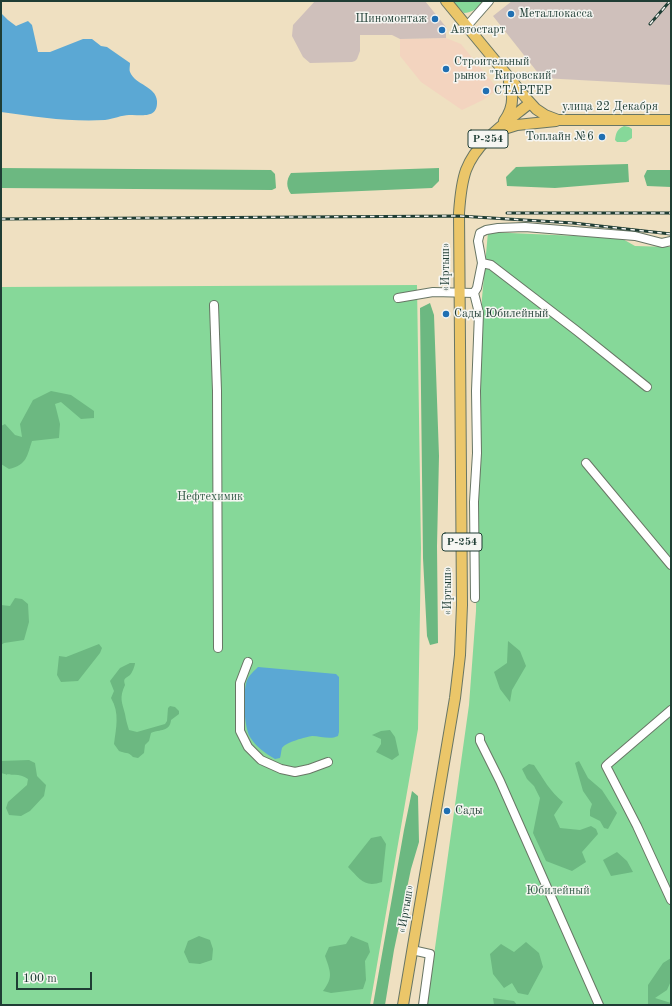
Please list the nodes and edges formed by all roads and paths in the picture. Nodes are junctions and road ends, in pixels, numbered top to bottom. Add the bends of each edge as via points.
1 (446, 1) edge
2 (488, 1) edge
3 (467, 26) junction
4 (507, 76) junction
5 (530, 103) junction
6 (558, 120) junction
7 (671, 120) edge
8 (495, 133) junction
9 (671, 241) edge
10 (482, 264) junction
11 (459, 293) junction
12 (474, 293) junction
13 (398, 298) dead end
14 (214, 304) dead end
15 (647, 387) dead end
16 (586, 463) dead end
17 (671, 565) edge
18 (474, 598) dead end
19 (218, 648) dead end
20 (248, 662) dead end
21 (671, 710) edge
22 (480, 738) dead end
23 (328, 762) dead end
24 (671, 900) edge
25 (412, 950) junction
26 (404, 1005) edge
27 (423, 1005) edge
28 (599, 1005) edge

1 - 3 main road, улица 22 Декабря
2 - 3 street
3 - 4 main road, улица 22 Декабря
4 - 5 main road, улица 22 Декабря
4 - 8 main road via 512,90 512,106 506,120
5 - 6 main road, улица 22 Декабря via 545,115
5 - 8 main road, «Иртыш» / Р-254
6 - 7 main road, улица 22 Декабря
6 - 8 main road via 517,125
8 - 11 main road, «Иртыш» / Р-254 via 474,155 466,170 462,187 459,213
9 - 10 street via 662,243 635,236 565,229 498,228 480,233 478,241
10 - 12 street
10 - 15 street via 491,266 502,274
11 - 12 street
11 - 13 street via 433,292
11 - 25 main road, «Иртыш» / Р-254 via 462,597 460,655
12 - 18 street via 479,313
14 - 19 street
16 - 17 street
20 - 23 street via 240,684 240,731 248,747 260,760 295,772
21 - 24 street via 606,766
22 - 28 street
25 - 26 main road, «Иртыш» / Р-254
25 - 27 street via 430,954

